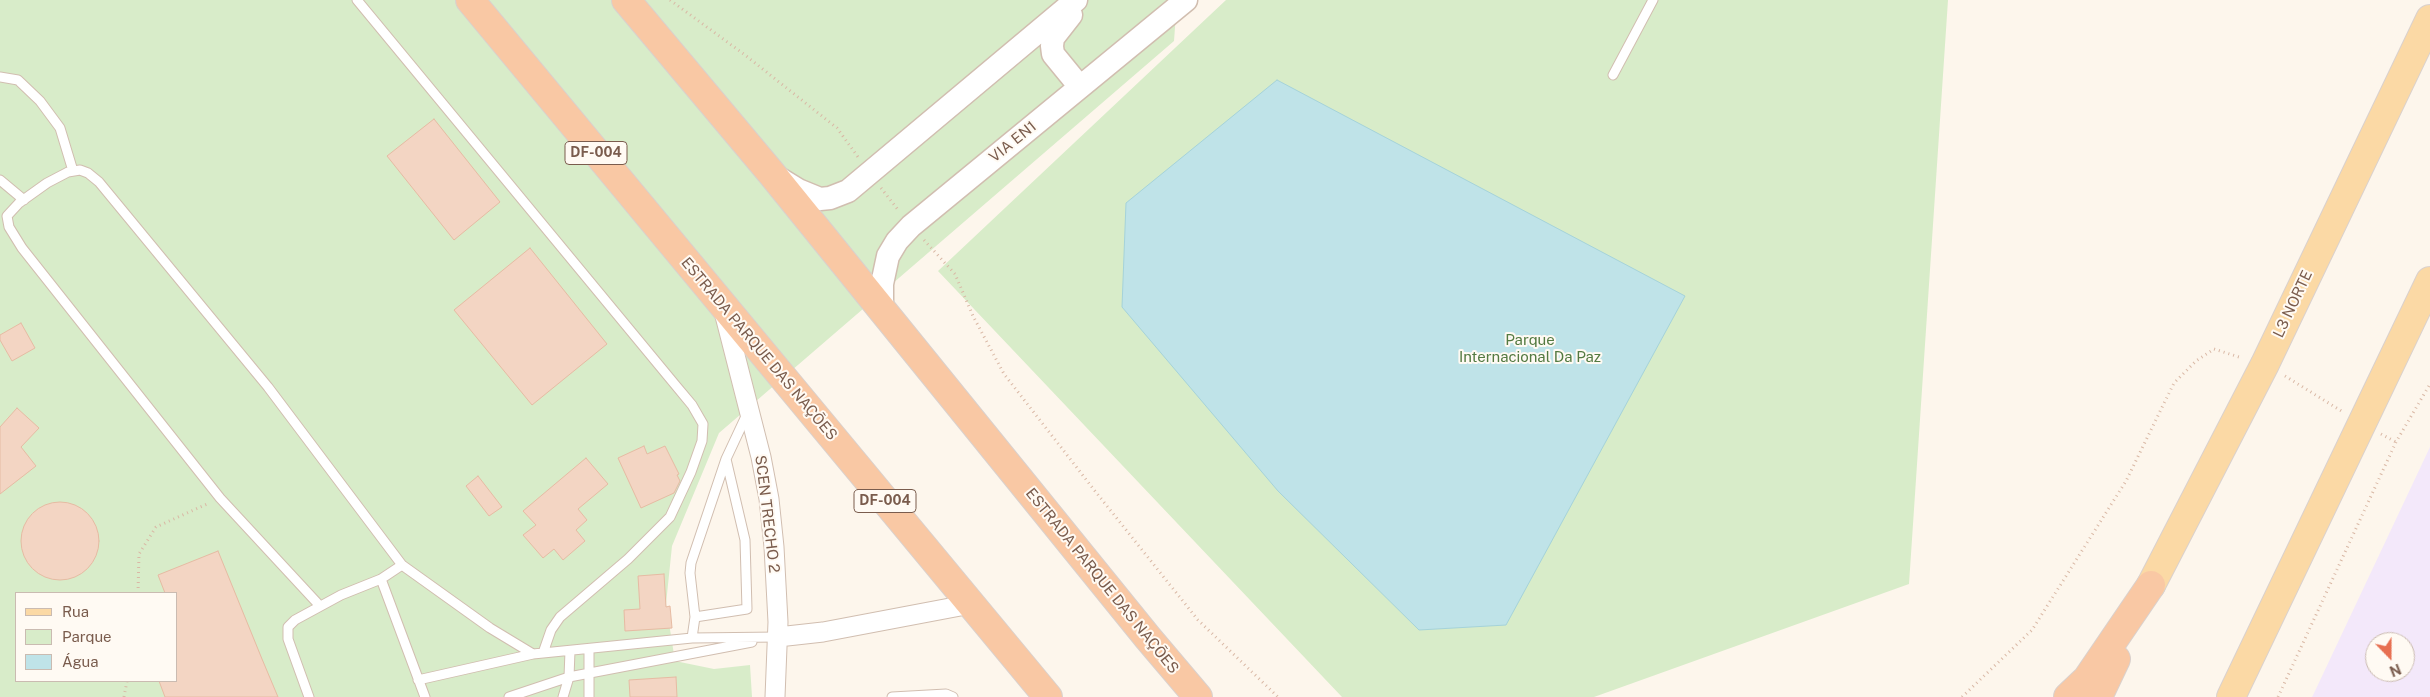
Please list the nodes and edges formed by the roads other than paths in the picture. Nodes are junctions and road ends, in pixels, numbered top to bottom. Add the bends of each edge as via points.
1 (357, 0) edge
2 (470, 0) edge
3 (626, 0) edge
4 (1076, 0) edge
5 (1082, 0) edge
6 (1186, 0) edge
7 (1653, 0) edge
8 (2430, 20) edge
9 (1613, 75) dead end
10 (0, 77) edge
11 (1080, 86) junction
12 (73, 171) junction
13 (772, 174) junction
14 (0, 180) edge
15 (24, 200) junction
16 (2430, 281) edge
17 (722, 305) junction
18 (882, 309) junction
19 (750, 409) junction
20 (726, 459) junction
21 (402, 565) junction
22 (381, 578) junction
23 (2151, 586) junction
24 (971, 604) junction
25 (320, 606) junction
26 (695, 617) junction
27 (778, 637) junction
28 (692, 638) junction
29 (589, 649) junction
30 (570, 651) junction
31 (542, 653) junction
32 (533, 654) junction
33 (589, 673) junction
34 (569, 677) junction
35 (418, 680) junction
36 (309, 697) edge
37 (425, 697) edge
38 (509, 697) edge
39 (563, 697) edge
40 (589, 697) edge
41 (774, 697) edge
42 (892, 697) edge
43 (953, 697) edge
44 (1048, 697) edge
45 (1198, 697) edge
46 (2068, 697) edge
47 (2098, 697) edge
48 (2231, 697) edge

1 - 31 lane via 692,405 703,424 702,441 670,518 560,617 550,630
2 - 17 highway, ESTRADA PARQUE DAS NAÇÕES / DF-004
3 - 13 highway, ESTRADA PARQUE DAS NAÇÕES
4 - 13 street via 840,195 820,199
5 - 11 street via 1054,38 1052,46 1053,54
6 - 11 street, VIA EN1
7 - 9 lane
8 - 23 main road, L3 NORTE via 2265,364
10 - 12 lane via 18,80 40,101 60,128
11 - 18 street, VIA EN1 via 897,241 888,256 882,284
12 - 15 lane via 47,183
12 - 21 lane via 85,171 99,182 194,295 306,436
13 - 18 highway, ESTRADA PARQUE DAS NAÇÕES
14 - 15 lane
15 - 25 lane via 7,218 22,248 220,498
16 - 48 main road
17 - 19 street, SCEN TRECHO 2
17 - 24 highway, ESTRADA PARQUE DAS NAÇÕES / DF-004
18 - 45 highway, ESTRADA PARQUE DAS NAÇÕES
19 - 20 lane
19 - 27 street, SCEN TRECHO 2 via 771,518
20 - 26 lane via 691,563
20 - 26 lane via 745,540 747,609
21 - 22 lane
21 - 32 lane via 490,628
22 - 25 lane
22 - 35 lane
23 - 46 highway via 2087,679
23 - 47 highway
24 - 27 street via 823,632
24 - 44 highway, ESTRADA PARQUE DAS NAÇÕES / DF-004
25 - 36 lane via 296,620 286,631
26 - 28 lane
27 - 28 lane
27 - 33 lane
27 - 41 street, SCEN TRECHO 2
28 - 29 lane
29 - 30 lane
29 - 33 lane
30 - 31 lane
30 - 34 lane
31 - 32 lane
32 - 35 lane
33 - 34 lane
33 - 40 lane
34 - 38 lane
34 - 39 lane
35 - 37 lane
42 - 43 lane via 946,694

